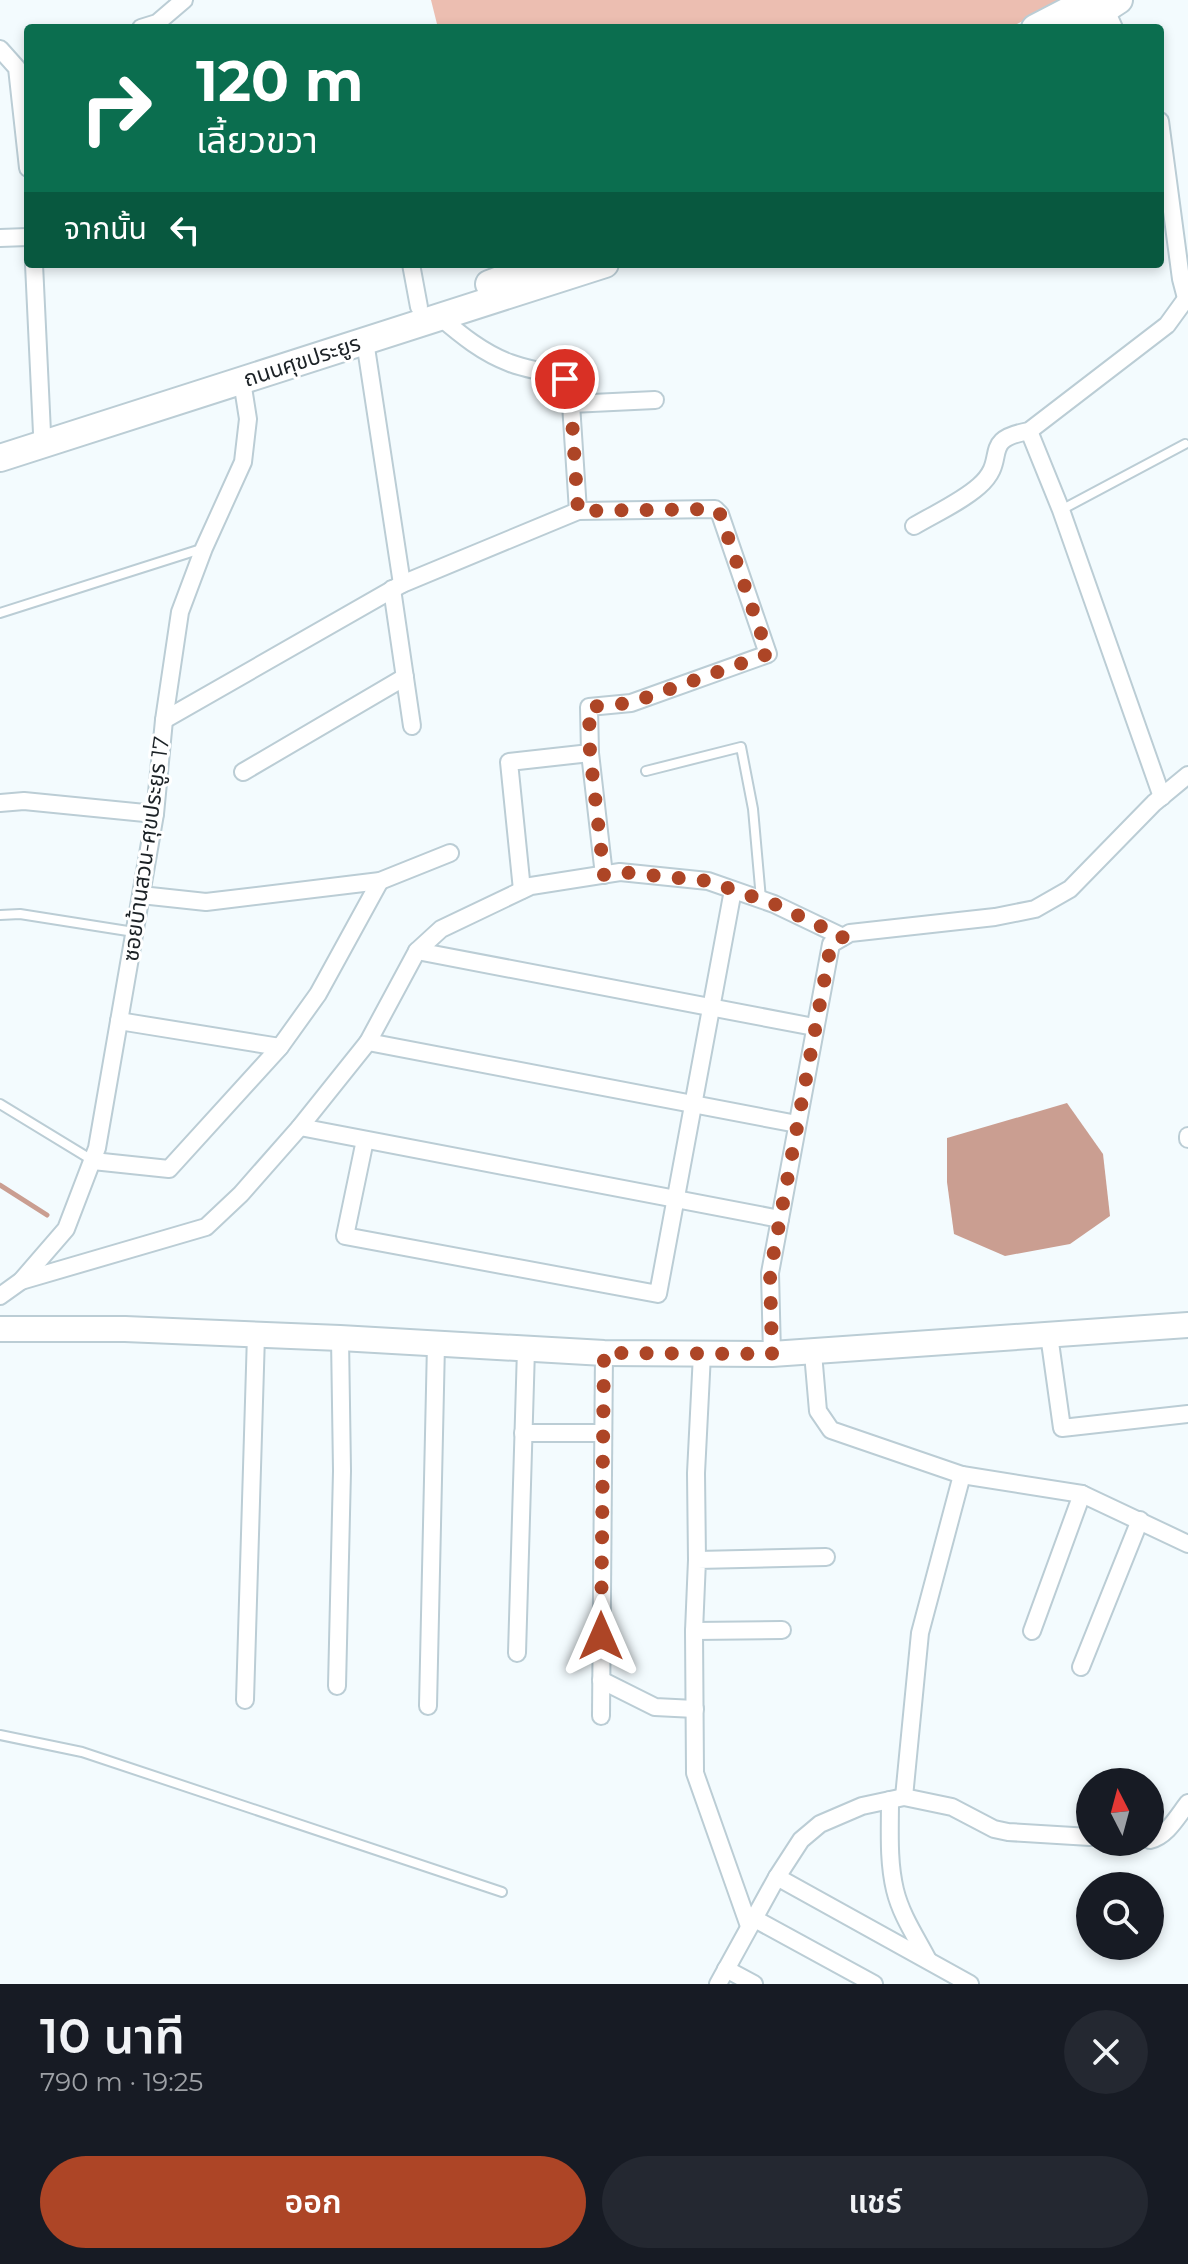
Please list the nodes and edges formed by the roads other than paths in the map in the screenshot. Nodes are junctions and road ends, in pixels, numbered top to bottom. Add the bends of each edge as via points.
1 (184, 0) edge
2 (1107, 9) edge
3 (154, 24) edge
4 (1050, 24) edge
5 (1083, 24) edge
6 (0, 49) edge
7 (23, 66) edge
8 (1164, 151) edge
9 (24, 237) edge
10 (0, 238) edge
11 (34, 268) edge
12 (413, 268) edge
13 (532, 268) edge
14 (590, 268) edge
15 (1187, 297) edge
16 (430, 312) junction
17 (365, 341) junction
18 (242, 381) junction
19 (655, 400) dead end
20 (571, 404) junction
21 (1029, 431) junction
22 (42, 433) junction
23 (1185, 444) dead end
24 (0, 447) edge
25 (0, 458) edge
26 (1061, 510) junction
27 (578, 511) junction
28 (914, 526) dead end
29 (204, 548) junction
30 (397, 586) junction
31 (0, 613) edge
32 (405, 677) junction
33 (164, 720) junction
34 (412, 726) dead end
35 (590, 753) junction
36 (646, 771) dead end
37 (243, 772) dead end
38 (1188, 775) edge
39 (1162, 797) junction
40 (0, 803) edge
41 (155, 814) junction
42 (450, 853) dead end
43 (604, 875) junction
44 (380, 881) junction
45 (522, 890) junction
46 (733, 890) junction
47 (141, 895) junction
48 (761, 900) junction
49 (0, 915) edge
50 (134, 932) junction
51 (843, 937) junction
52 (417, 951) junction
53 (712, 1007) junction
54 (119, 1021) junction
55 (814, 1027) junction
56 (368, 1042) junction
57 (280, 1047) junction
58 (0, 1104) edge
59 (693, 1104) junction
60 (797, 1124) junction
61 (300, 1127) junction
62 (365, 1140) junction
63 (93, 1161) junction
64 (676, 1199) junction
65 (780, 1219) junction
66 (21, 1281) junction
67 (0, 1296) edge
68 (1188, 1325) edge
69 (0, 1329) edge
70 (256, 1335) junction
71 (1049, 1335) junction
72 (340, 1338) junction
73 (436, 1344) junction
74 (526, 1349) junction
75 (604, 1353) junction
76 (813, 1353) junction
77 (702, 1354) junction
78 (772, 1354) junction
79 (1188, 1414) edge
80 (523, 1433) junction
81 (603, 1433) junction
82 (962, 1475) junction
83 (1082, 1494) junction
84 (1140, 1520) junction
85 (1188, 1544) edge
86 (826, 1557) dead end
87 (697, 1560) junction
88 (782, 1630) dead end
89 (694, 1631) junction
90 (1032, 1631) dead end
91 (517, 1653) dead end
92 (1081, 1667) dead end
93 (601, 1680) junction
94 (337, 1686) dead end
95 (245, 1700) dead end
96 (428, 1706) dead end
97 (695, 1709) junction
98 (601, 1716) dead end
99 (0, 1735) edge
100 (897, 1799) junction
101 (1188, 1803) edge
102 (1164, 1833) edge
103 (1076, 1836) edge
104 (777, 1877) junction
105 (502, 1892) dead end
106 (751, 1922) junction
107 (929, 1961) junction
108 (722, 1977) edge
109 (754, 1984) edge
110 (874, 1984) edge
111 (970, 1984) edge

1 - 3 street
2 - 4 main road
2 - 5 main road
6 - 7 street
8 - 15 street
9 - 10 street
11 - 22 street
12 - 16 street
13 - 16 main road, ถนนศุขประยูร
14 - 16 main road, ถนนศุขประยูร
15 - 21 street via 1167,325
16 - 17 main road, ถนนศุขประยูร
16 - 20 street via 510,364 565,379
16 - 22 main road, ถนนศุขประยูร
17 - 18 main road, ถนนศุขประยูร
17 - 30 street
18 - 25 main road, ถนนศุขประยูร
18 - 29 street, ซอยบ้านสวน-ศุขประยูร 17 via 248,419 243,462
19 - 20 street
20 - 27 street
21 - 26 street
21 - 28 street via 999,442 993,468 981,485
22 - 24 main road, ถนนศุขประยูร
23 - 26 lane
26 - 39 street
27 - 30 street
27 - 35 street via 715,509 768,654 631,703 589,707
29 - 31 lane
29 - 33 street, ซอยบ้านสวน-ศุขประยูร 17 via 180,612
30 - 32 street
30 - 33 street
32 - 34 street
32 - 37 street
33 - 41 street, ซอยบ้านสวน-ศุขประยูร 17
35 - 43 street
35 - 45 street via 509,762
36 - 48 lane via 741,747
38 - 39 street
39 - 51 street via 1070,889 1035,909
40 - 41 street
41 - 47 street, ซอยบ้านสวน-ศุขประยูร 17
42 - 44 street
43 - 45 street
43 - 46 street via 708,881
44 - 47 street via 206,902
44 - 57 street via 318,994
45 - 52 street via 441,929
46 - 48 street
46 - 53 street
47 - 50 street, ซอยบ้านสวน-ศุขประยูร 17
48 - 51 street
49 - 50 lane
50 - 54 street, ซอยบ้านสวน-ศุขประยูร 17
51 - 55 street via 831,944
52 - 53 street
52 - 56 street
53 - 55 street
53 - 59 street
54 - 57 street
54 - 63 street, ซอยบ้านสวน-ศุขประยูร 17
55 - 60 street
56 - 59 street
56 - 61 street
57 - 63 street via 169,1169
58 - 63 lane
59 - 60 street
59 - 64 street
60 - 65 street
61 - 62 street
61 - 66 street via 206,1227
62 - 64 street
62 - 64 street via 345,1236 658,1294
63 - 66 street, ซอยบ้านสวน-ศุขประยูร 17 via 66,1229
64 - 65 street
65 - 78 street via 770,1273
66 - 67 street, ซอยบ้านสวน-ศุขประยูร 17
68 - 71 street
69 - 70 street
70 - 72 street
70 - 95 street
71 - 76 street
71 - 79 street via 1062,1428
72 - 73 street
72 - 94 street
73 - 74 street
73 - 96 street
74 - 75 street
74 - 80 street
75 - 77 street
75 - 81 street
76 - 78 street
76 - 82 street via 818,1411 831,1430
77 - 78 street
77 - 87 street
80 - 81 street
80 - 91 street
81 - 93 street
82 - 83 street
82 - 100 street via 920,1633
83 - 84 street
83 - 90 street
84 - 85 street
84 - 92 street
86 - 87 street
87 - 89 street
88 - 89 street
89 - 97 street
93 - 97 street via 655,1707
93 - 98 street
97 - 106 street via 695,1773
99 - 105 lane via 82,1752
100 - 103 street via 952,1807 1008,1832
100 - 104 street via 862,1806 820,1824 801,1840
100 - 107 street via 890,1862 895,1890
101 - 102 street
104 - 106 street
104 - 107 street
106 - 108 street
106 - 110 street
107 - 111 street
108 - 109 street

